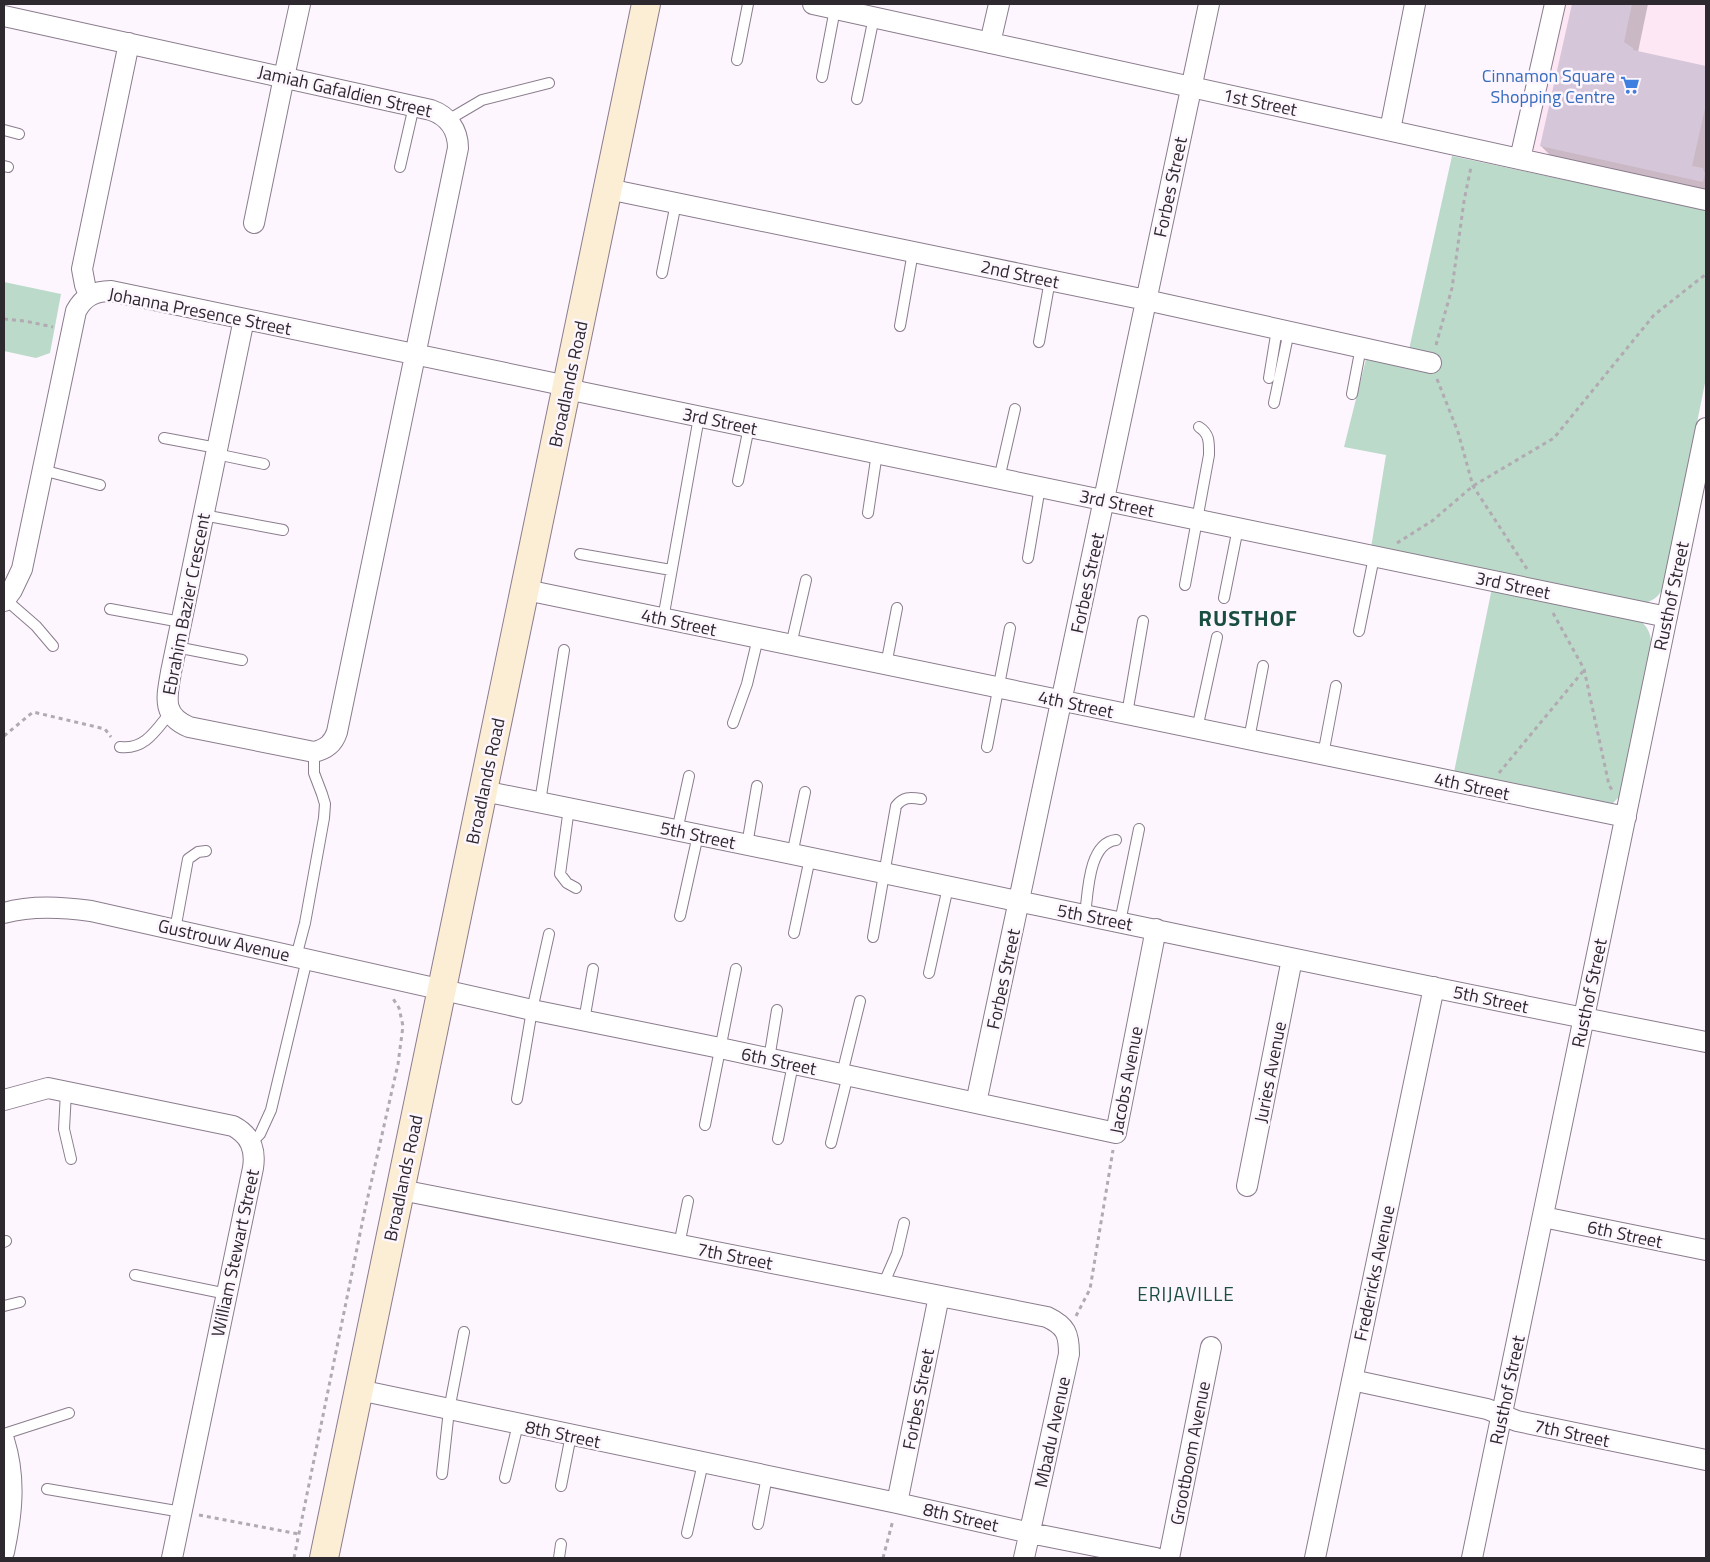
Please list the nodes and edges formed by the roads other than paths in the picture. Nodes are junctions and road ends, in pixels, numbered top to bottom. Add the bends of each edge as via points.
1 (300, 4) edge
2 (646, 4) edge
3 (748, 4) edge
4 (814, 4) edge
5 (999, 4) edge
6 (1209, 4) edge
7 (1415, 4) edge
8 (1555, 4) edge
9 (835, 8) junction
10 (863, 11) edge
11 (4, 16) edge
12 (129, 43) junction
13 (990, 43) junction
14 (737, 60) dead end
15 (284, 76) junction
16 (822, 76) dead end
17 (549, 83) dead end
18 (1191, 87) junction
19 (857, 98) dead end
20 (414, 106) junction
21 (448, 120) junction
22 (4, 130) edge
23 (1390, 130) junction
24 (19, 134) dead end
25 (1520, 159) junction
26 (400, 167) dead end
27 (608, 189) junction
28 (1706, 200) edge
29 (676, 203) junction
30 (254, 222) dead end
31 (913, 252) junction
32 (662, 273) dead end
33 (1050, 280) junction
34 (90, 295) junction
35 (1146, 300) junction
36 (244, 319) junction
37 (900, 326) dead end
38 (1283, 330) junction
39 (1040, 342) dead end
40 (1361, 347) junction
41 (415, 355) junction
42 (1431, 362) road end
43 (1269, 378) dead end
44 (567, 388) junction
45 (1352, 394) dead end
46 (1274, 403) dead end
47 (1015, 409) dead end
48 (699, 417) junction
49 (749, 427) junction
50 (1199, 427) dead end
51 (1706, 428) edge
52 (164, 438) dead end
53 (217, 451) junction
54 (877, 453) junction
55 (264, 464) dead end
56 (42, 470) junction
57 (999, 479) junction
58 (738, 481) dead end
59 (100, 485) dead end
60 (1040, 487) junction
61 (1105, 501) junction
62 (868, 513) dead end
63 (204, 515) junction
64 (1197, 520) junction
65 (1238, 528) junction
66 (283, 530) dead end
67 (580, 554) dead end
68 (1374, 557) junction
69 (1028, 558) dead end
70 (671, 570) junction
71 (806, 580) dead end
72 (1185, 585) dead end
73 (526, 590) junction
74 (1224, 598) dead end
75 (5, 600) edge
76 (897, 608) dead end
77 (110, 609) dead end
78 (1667, 617) junction
79 (663, 619) junction
80 (1143, 621) dead end
81 (181, 622) junction
82 (1010, 628) dead end
83 (1359, 631) dead end
84 (1217, 637) dead end
85 (758, 638) junction
86 (791, 645) junction
87 (53, 646) dead end
88 (176, 647) junction
89 (564, 650) dead end
90 (242, 660) dead end
91 (886, 665) junction
92 (1263, 666) dead end
93 (1336, 686) dead end
94 (998, 688) junction
95 (1062, 701) junction
96 (170, 713) junction
97 (1127, 714) junction
98 (733, 723) dead end
99 (1198, 729) junction
100 (1249, 739) junction
101 (120, 747) road end
102 (986, 747) dead end
103 (314, 752) junction
104 (1323, 755) junction
105 (689, 776) dead end
106 (757, 786) dead end
107 (483, 791) junction
108 (805, 792) dead end
109 (921, 799) dead end
110 (540, 802) junction
111 (569, 808) junction
112 (1626, 817) junction
113 (1139, 829) dead end
114 (678, 831) junction
115 (698, 835) junction
116 (1116, 840) dead end
117 (747, 845) junction
118 (206, 851) dead end
119 (801, 857) junction
120 (884, 874) junction
121 (576, 888) dead end
122 (948, 888) junction
123 (1019, 902) junction
124 (4, 912) edge
125 (1085, 915) junction
126 (680, 916) dead end
127 (1120, 922) junction
128 (1156, 929) junction
129 (175, 930) junction
130 (794, 933) dead end
131 (549, 934) dead end
132 (873, 937) dead end
133 (302, 958) junction
134 (1292, 959) junction
135 (593, 968) dead end
136 (736, 969) dead end
137 (930, 973) dead end
138 (1434, 987) junction
139 (442, 989) junction
140 (860, 1001) dead end
141 (532, 1010) junction
142 (776, 1010) dead end
143 (1584, 1018) junction
144 (584, 1021) junction
145 (1706, 1042) edge
146 (720, 1048) junction
147 (769, 1059) junction
148 (793, 1064) junction
149 (845, 1075) junction
150 (66, 1092) junction
151 (4, 1100) edge
152 (517, 1100) dead end
153 (976, 1103) junction
154 (704, 1125) dead end
155 (1116, 1134) joint
156 (778, 1139) dead end
157 (251, 1143) junction
158 (831, 1143) dead end
159 (71, 1159) dead end
160 (1247, 1186) dead end
161 (401, 1190) junction
162 (688, 1201) dead end
163 (1543, 1217) junction
164 (904, 1223) dead end
165 (679, 1245) junction
166 (1706, 1250) edge
167 (135, 1275) dead end
168 (883, 1285) junction
169 (227, 1294) junction
170 (939, 1296) junction
171 (20, 1302) dead end
172 (4, 1306) edge
173 (1065, 1330) joint
174 (464, 1332) dead end
175 (1211, 1347) dead end
176 (1352, 1380) junction
177 (359, 1390) junction
178 (449, 1410) junction
179 (69, 1413) dead end
180 (1502, 1415) junction
181 (518, 1424) junction
182 (4, 1434) edge
183 (571, 1435) junction
184 (4, 1440) edge
185 (1706, 1460) edge
186 (703, 1462) junction
187 (7, 1473) edge
188 (442, 1474) dead end
189 (767, 1476) junction
190 (505, 1478) dead end
191 (561, 1486) dead end
192 (47, 1489) dead end
193 (897, 1503) junction
194 (182, 1512) junction
195 (758, 1524) dead end
196 (1030, 1533) junction
197 (687, 1534) dead end
198 (562, 1544) dead end
199 (4, 1552) edge
200 (172, 1558) edge
201 (324, 1558) edge
202 (559, 1558) edge
203 (1024, 1558) edge
204 (1156, 1558) edge
205 (1169, 1558) edge
206 (1315, 1558) edge
207 (1472, 1558) edge

1 - 15 street
2 - 27 main road, Broadlands Road
3 - 14 lane
4 - 9 street, 1st Street
5 - 13 street
6 - 18 street, Forbes Street
7 - 23 street
8 - 25 street
9 - 10 street, 1st Street
9 - 16 lane
10 - 13 street, 1st Street
10 - 19 lane
11 - 12 street, Jamiah Gafaldien Street
12 - 15 street, Jamiah Gafaldien Street
12 - 34 street via 82,269
13 - 18 street, 1st Street
15 - 20 street, Jamiah Gafaldien Street
15 - 30 street
17 - 21 lane via 482,100
18 - 23 street, 1st Street
18 - 35 street, Forbes Street
20 - 21 street, Jamiah Gafaldien Street via 438,112
20 - 26 lane
21 - 41 street, Jamiah Gafaldien Street via 456,133 458,148
22 - 24 lane
23 - 25 street, 1st Street
25 - 28 street, 1st Street
27 - 29 street, 2nd Street
27 - 44 main road, Broadlands Road
29 - 31 street, 2nd Street
29 - 32 lane
31 - 33 street, 2nd Street
31 - 37 lane
33 - 35 street, 2nd Street
33 - 39 lane
34 - 36 street, Johanna Presence Street via 112,291
34 - 56 street, Johanna Presence Street via 76,311
35 - 38 street, 2nd Street
35 - 61 street, Forbes Street
36 - 41 street, Johanna Presence Street
36 - 53 street, Ebrahim Bazier Crescent
38 - 40 street, 2nd Street
38 - 43 lane
38 - 46 lane
40 - 42 street, 2nd Street
40 - 45 lane
41 - 44 street, Johanna Presence Street
41 - 103 street via 337,732 328,747
44 - 48 street, 3rd Street
44 - 73 main road, Broadlands Road
47 - 57 lane
48 - 49 street, 3rd Street
48 - 70 lane
49 - 54 street, 3rd Street
49 - 58 lane
50 - 64 lane via 1207,434 1209,455
51 - 78 street, Rusthof Street
52 - 53 lane
53 - 55 lane
53 - 63 street, Ebrahim Bazier Crescent
54 - 57 street, 3rd Street
54 - 62 lane
56 - 59 lane
56 - 75 street, Johanna Presence Street via 22,569
57 - 60 street, 3rd Street
60 - 61 street, 3rd Street
60 - 69 lane
61 - 64 street, 3rd Street
61 - 95 street, Forbes Street
63 - 66 lane
63 - 81 street, Ebrahim Bazier Crescent
64 - 65 street, 3rd Street
64 - 72 lane
65 - 68 street, 3rd Street
65 - 74 lane
67 - 70 lane
68 - 78 street, 3rd Street
68 - 83 lane
70 - 79 lane
71 - 86 lane
73 - 79 street, 4th Street
73 - 107 main road, Broadlands Road
75 - 87 lane via 36,626
76 - 91 lane
77 - 81 lane
78 - 112 street, Rusthof Street
79 - 85 street, 4th Street
80 - 97 lane
81 - 88 street, Ebrahim Bazier Crescent
82 - 94 lane
84 - 99 lane
85 - 86 street, 4th Street
85 - 98 lane
86 - 91 street, 4th Street
88 - 90 lane
88 - 96 street, Ebrahim Bazier Crescent via 166,700
89 - 110 lane
91 - 94 street, 4th Street
92 - 100 lane
93 - 104 lane
94 - 95 street, 4th Street
94 - 102 lane
95 - 97 street, 4th Street
95 - 123 street, Forbes Street
96 - 101 lane via 139,745
96 - 103 street, Ebrahim Bazier Crescent via 189,727
97 - 99 street, 4th Street
99 - 100 street, 4th Street
100 - 104 street, 4th Street
103 - 133 lane via 314,773 322,794 324,818
104 - 112 street, 4th Street
105 - 114 lane
106 - 117 lane
107 - 110 street, 5th Street
107 - 139 main road, Broadlands Road
108 - 119 lane
109 - 120 lane via 911,797 896,806
110 - 111 street, 5th Street
111 - 114 street, 5th Street
111 - 121 lane via 560,874
112 - 143 street, Rusthof Street
113 - 127 lane
114 - 115 street, 5th Street
115 - 117 street, 5th Street
115 - 126 lane
116 - 125 lane via 1102,846 1095,855
117 - 119 street, 5th Street
118 - 129 lane via 188,859
119 - 120 street, 5th Street
119 - 130 lane
120 - 122 street, 5th Street
120 - 132 lane
122 - 123 street, 5th Street
122 - 137 lane
123 - 125 street, 5th Street
123 - 153 street, Forbes Street
124 - 129 street, Gustrouw Avenue via 72,908
125 - 127 street, 5th Street
127 - 128 street, 5th Street
128 - 134 street, 5th Street
128 - 155 street, Jacobs Avenue
129 - 133 street, Gustrouw Avenue
131 - 141 lane
133 - 139 street, Gustrouw Avenue
133 - 157 lane via 271,1110 260,1134
134 - 138 street, 5th Street
134 - 160 street, Juries Avenue
135 - 144 lane
136 - 146 lane
138 - 143 street, 5th Street
138 - 176 street, Fredericks Avenue
139 - 141 street, 6th Street
139 - 161 main road, Broadlands Road
140 - 149 lane
141 - 144 street, 6th Street
141 - 152 lane
142 - 147 lane
143 - 145 street, 5th Street
143 - 163 street, Rusthof Street
144 - 146 street, 6th Street
146 - 147 street, 6th Street
146 - 154 lane
147 - 148 street, 6th Street
148 - 149 street, 6th Street
148 - 156 lane
149 - 153 street, 6th Street
149 - 158 lane
150 - 151 street, William Stewart Street via 48,1088
150 - 157 street, William Stewart Street via 233,1126
150 - 159 lane via 64,1129
153 - 155 street, 6th Street
157 - 169 street, William Stewart Street via 254,1160
161 - 165 street, 7th Street
161 - 177 main road, Broadlands Road
162 - 165 lane
163 - 166 street, 6th Street
163 - 180 street, Rusthof Street
164 - 168 lane via 898,1253
165 - 168 street, 7th Street
167 - 169 lane
168 - 170 street, 7th Street
169 - 194 street, William Stewart Street
170 - 173 street, 7th Street via 1047,1317
170 - 193 street, Forbes Street
171 - 172 lane
173 - 196 street, Mbadu Avenue via 1069,1354
174 - 178 lane
175 - 205 street, Grootboom Avenue
176 - 180 street, 7th Street
176 - 206 street, Fredericks Avenue
177 - 178 street, 8th Street
177 - 201 main road, Broadlands Road
178 - 181 street, 8th Street
178 - 188 lane
179 - 182 lane
180 - 185 street, 7th Street via 1517,1421
180 - 207 street, Rusthof Street
181 - 183 street, 8th Street
181 - 190 lane
183 - 186 street, 8th Street
183 - 191 lane
184 - 187 street
186 - 189 street, 8th Street
186 - 197 lane
187 - 199 street via 12,1508
189 - 193 street, 8th Street
189 - 195 lane
192 - 194 lane
193 - 196 street, 8th Street
194 - 200 street, William Stewart Street
196 - 203 street, Mbadu Avenue
196 - 204 street, 8th Street
198 - 202 lane

